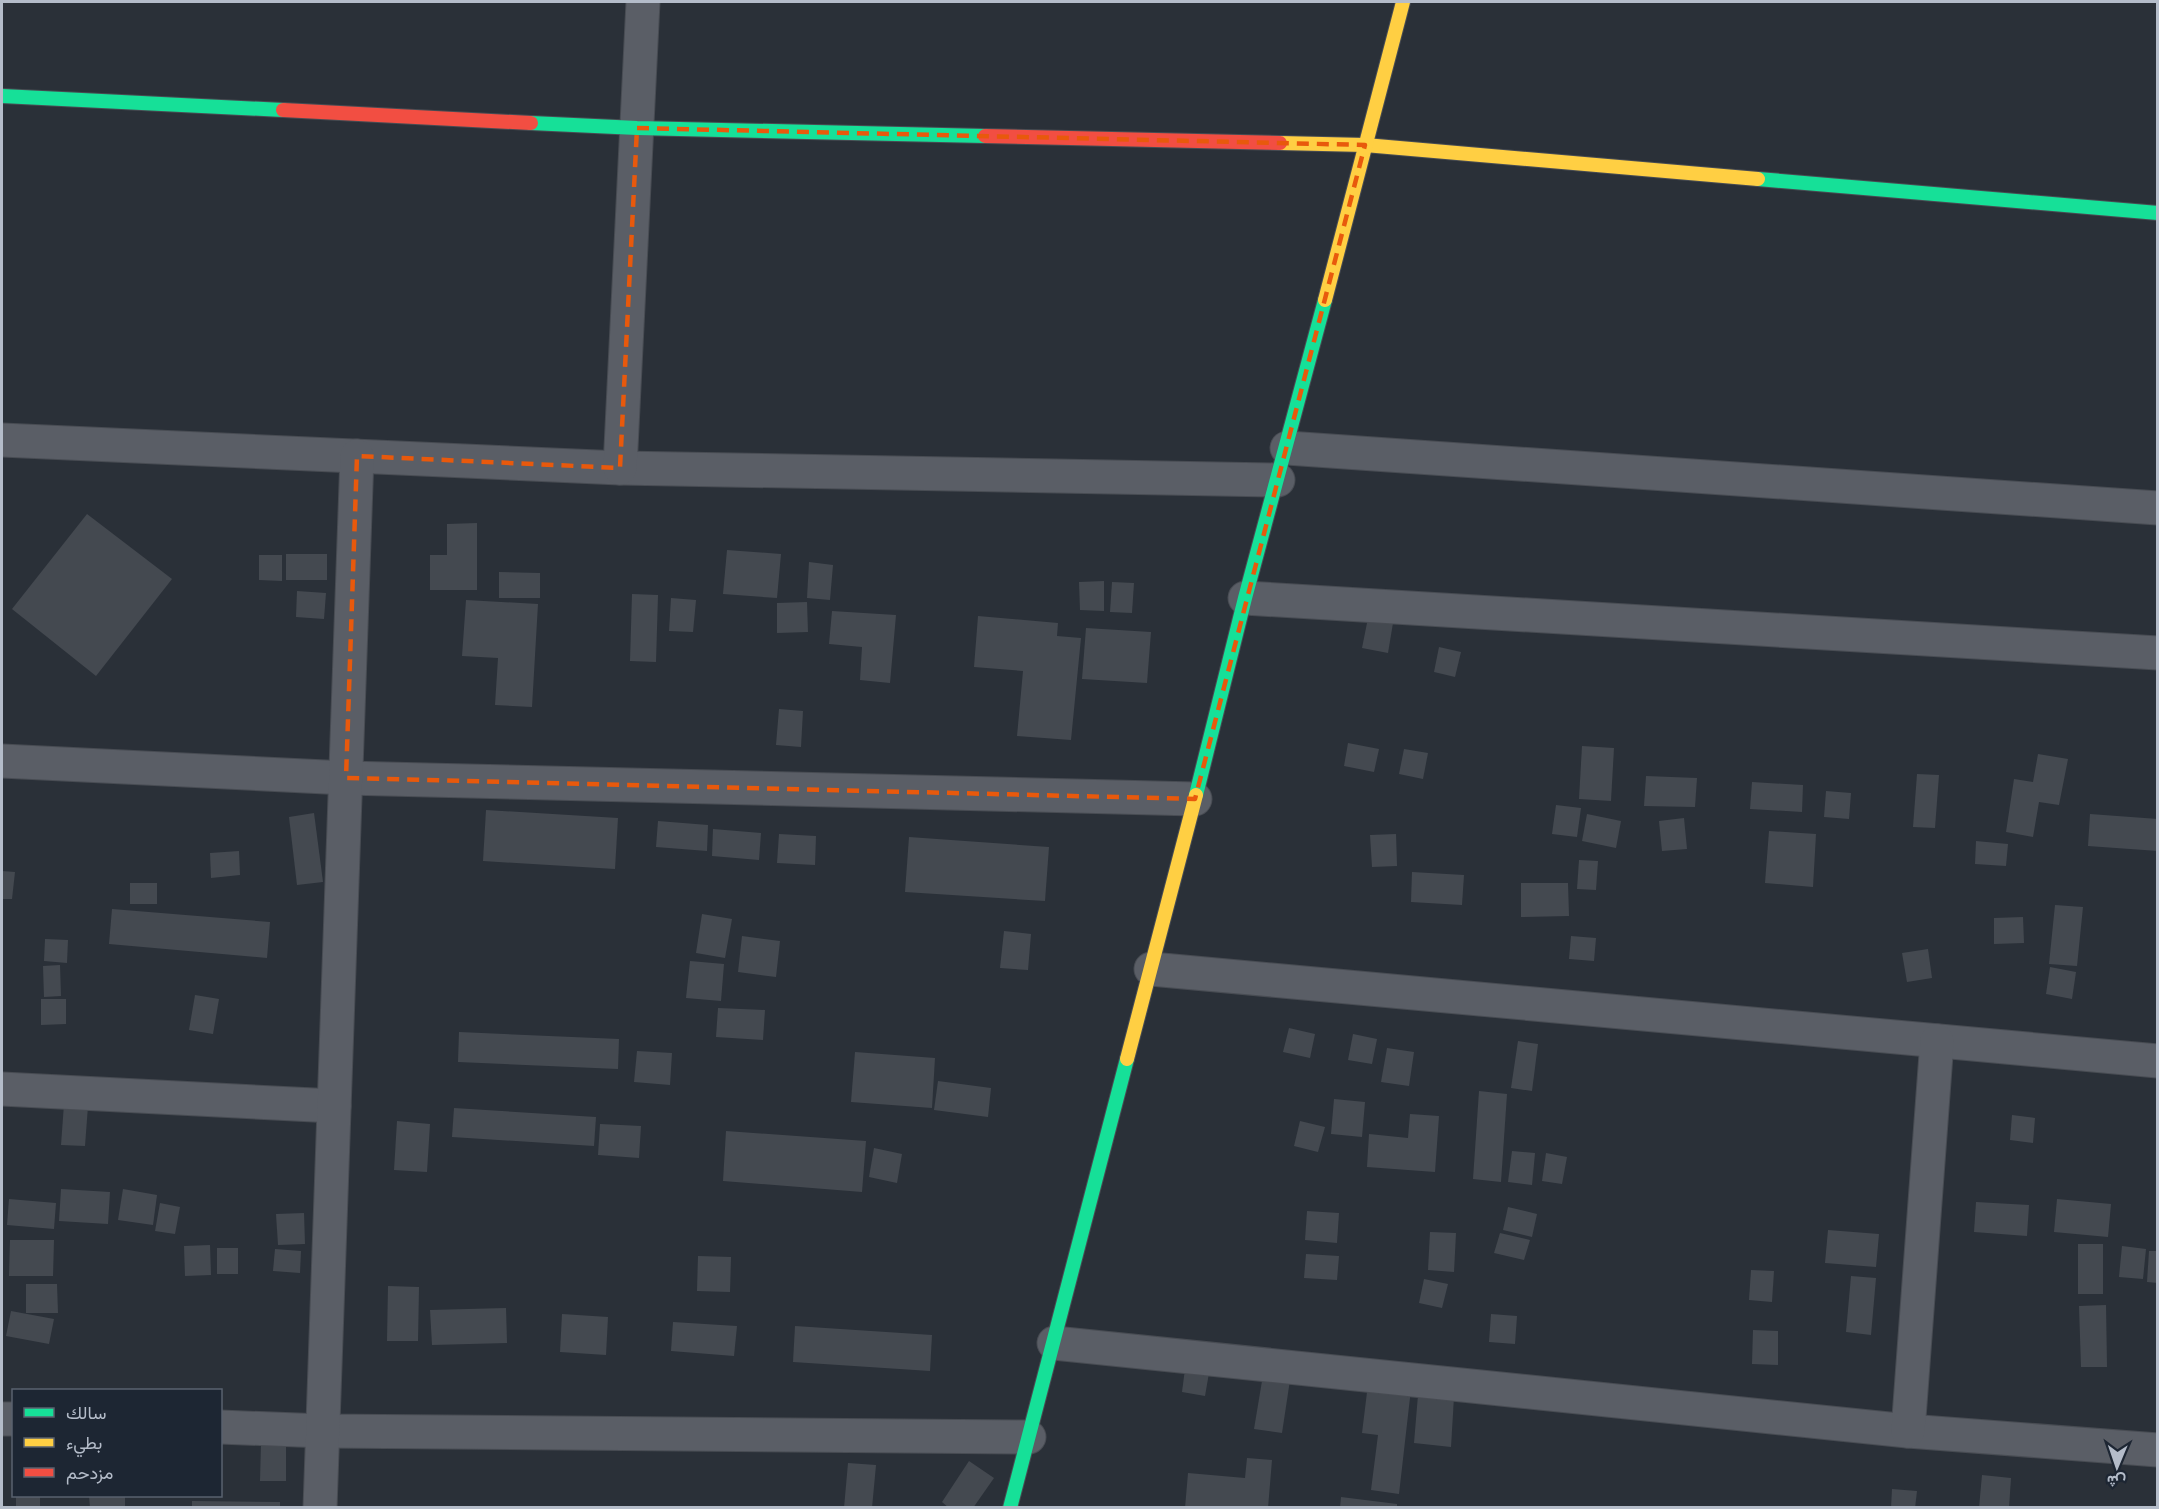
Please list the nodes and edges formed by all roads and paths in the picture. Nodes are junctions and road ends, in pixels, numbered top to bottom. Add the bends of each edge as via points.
1 (643, 2) edge
2 (1403, 2) edge
3 (2, 96) edge
4 (637, 128) junction
5 (1365, 146) junction
6 (2157, 213) edge
7 (2, 440) edge
8 (1287, 448) junction
9 (357, 456) junction
10 (620, 468) junction
11 (1278, 480) junction
12 (2157, 508) edge
13 (1245, 598) junction
14 (2157, 653) edge
15 (2, 761) edge
16 (346, 778) junction
17 (1195, 799) junction
18 (1151, 969) junction
19 (1937, 1041) junction
20 (2157, 1061) edge
21 (2, 1089) edge
22 (334, 1106) junction
23 (1054, 1343) junction
24 (222, 1427) edge
25 (323, 1431) junction
26 (1908, 1431) junction
27 (1029, 1437) junction
28 (2157, 1450) edge
29 (320, 1508) edge
30 (1010, 1508) edge

1 - 4 street
2 - 5 street
3 - 4 street
4 - 5 street
4 - 10 street
5 - 6 street
5 - 8 street
7 - 9 street
8 - 11 street
8 - 12 street
9 - 10 street
9 - 16 street
10 - 11 street
11 - 13 street
13 - 14 street
13 - 17 street
15 - 16 street
16 - 17 street
16 - 22 street
17 - 18 street
18 - 19 street
18 - 23 street
19 - 20 street
19 - 26 street
21 - 22 street
22 - 25 street
23 - 26 street
23 - 27 street
24 - 25 street
25 - 27 street
25 - 29 street
26 - 28 street
27 - 30 street

